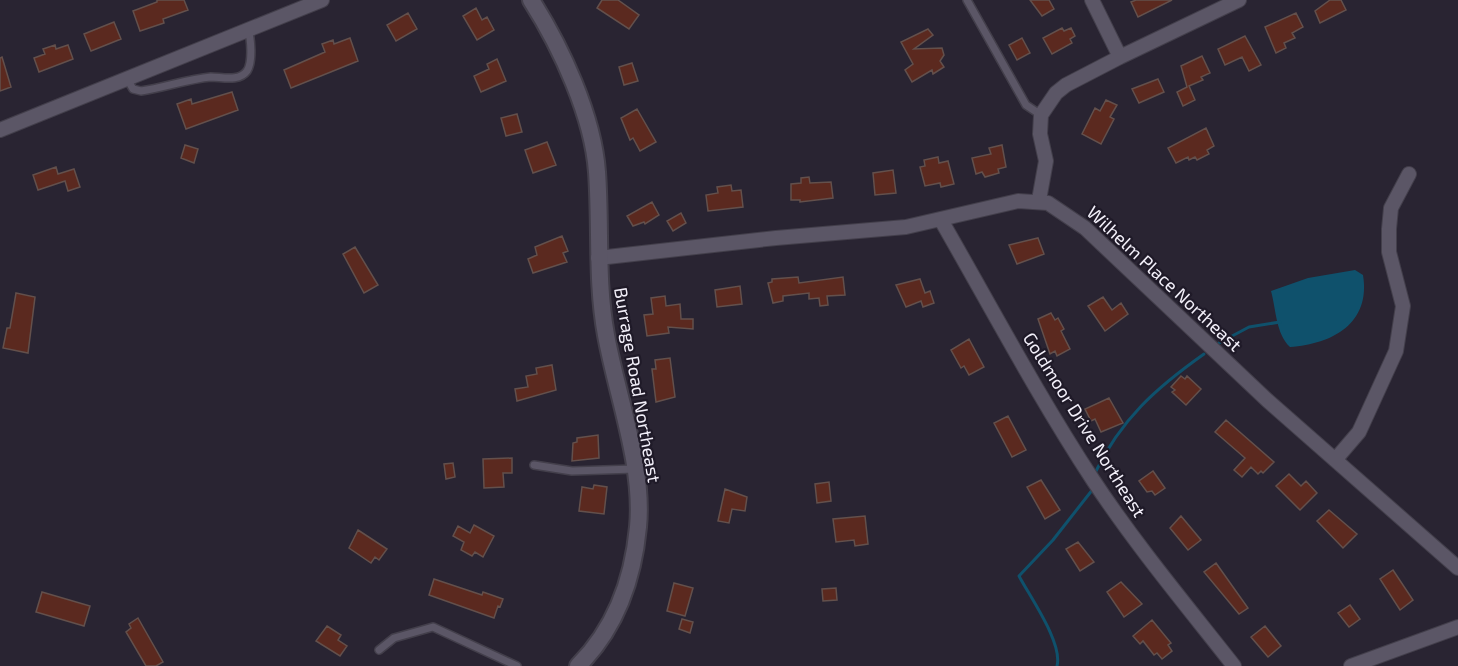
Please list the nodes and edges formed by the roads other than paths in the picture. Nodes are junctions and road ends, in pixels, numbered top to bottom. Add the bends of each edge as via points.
1 (322, 0) edge
2 (531, 0) edge
3 (967, 0) edge
4 (1092, 0) edge
5 (1239, 0) edge
6 (248, 29) junction
7 (1120, 57) junction
8 (126, 77) junction
9 (1041, 114) junction
10 (0, 130) edge
11 (1409, 174) dead end
12 (1039, 200) junction
13 (941, 220) junction
14 (598, 258) junction
15 (1335, 460) junction
16 (534, 465) dead end
17 (635, 469) junction
18 (1458, 568) edge
19 (1458, 627) edge
20 (379, 650) dead end
21 (517, 666) edge
22 (578, 666) edge
23 (1234, 666) edge
24 (1352, 666) edge

1 - 6 street
2 - 14 street, Burrage Road Northeast via 559,50 591,137 597,172
3 - 9 lane via 1026,105
4 - 7 street
5 - 7 street
6 - 8 street
6 - 8 lane via 249,66 237,78 186,80 141,91 134,89
7 - 9 street via 1066,85 1049,100
8 - 10 street
9 - 12 street via 1040,134 1046,161
11 - 15 street via 1391,208 1389,229 1389,252 1403,306 1396,351 1359,432
12 - 13 street via 1018,201
12 - 15 street, Wilhelm Place Northeast via 1056,206 1085,228
13 - 14 street
13 - 23 street, Goldmoor Drive Northeast via 1092,479
14 - 17 street, Burrage Road Northeast via 606,334
15 - 18 street, Wilhelm Place Northeast
16 - 17 lane via 572,471
17 - 22 street, Burrage Road Northeast via 638,525 628,586 598,645
19 - 24 street
20 - 21 lane via 394,638 433,627

